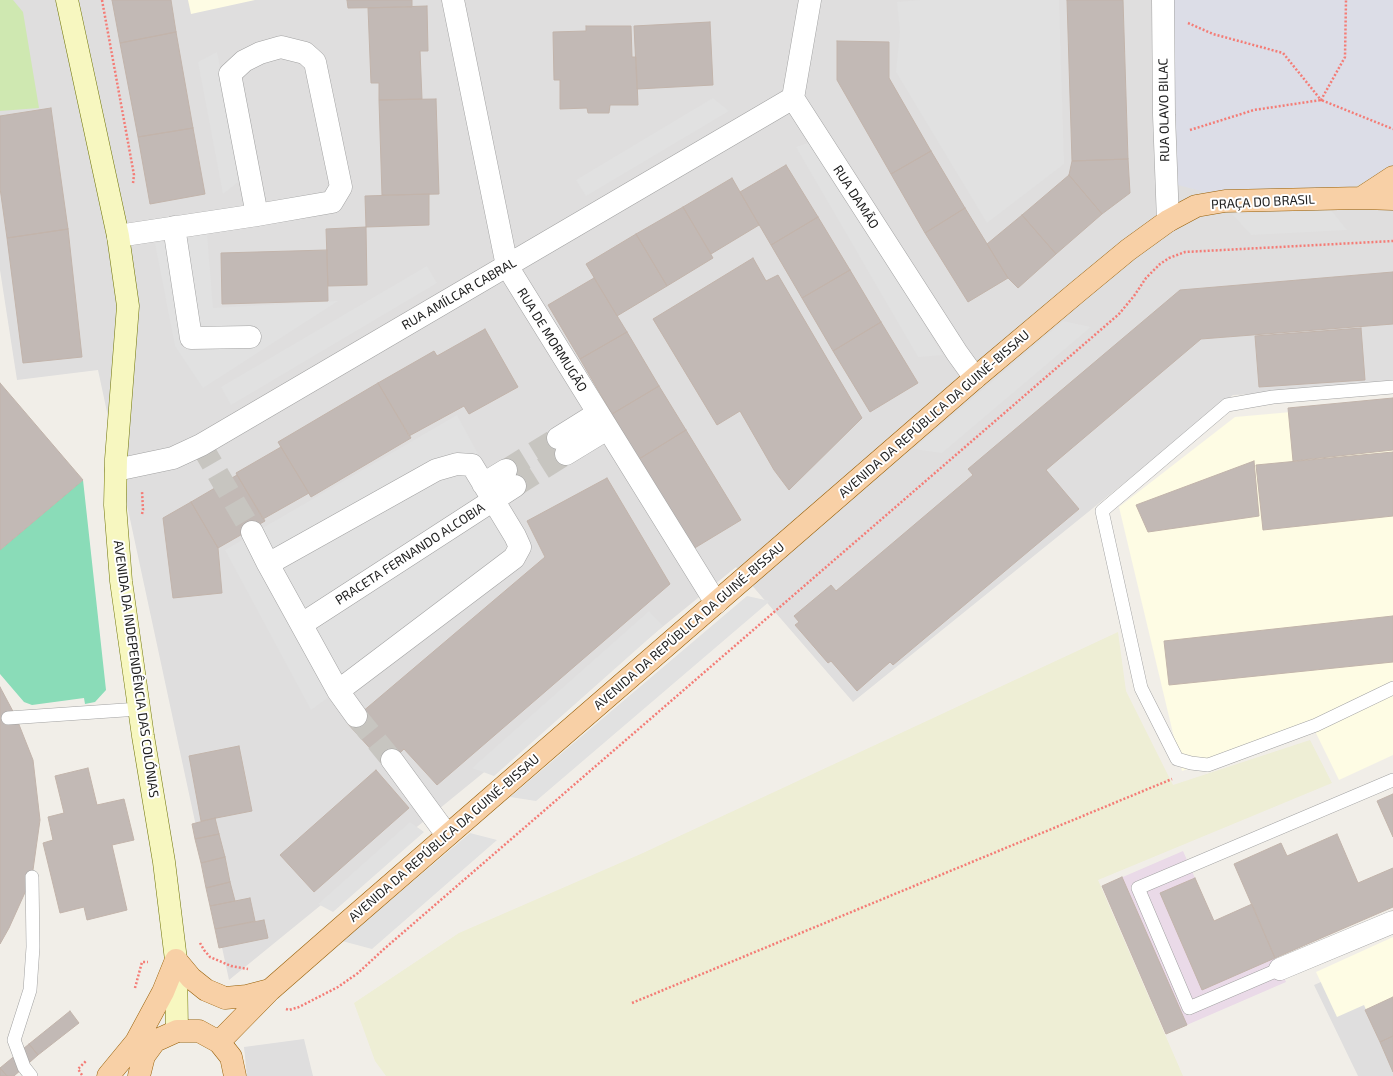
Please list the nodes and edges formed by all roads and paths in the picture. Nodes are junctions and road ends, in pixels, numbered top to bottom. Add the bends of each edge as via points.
1 (67, 0) edge
2 (453, 0) edge
3 (810, 0) edge
4 (1162, 0) edge
5 (1346, 0) edge
6 (1187, 22) dead end
7 (793, 98) junction
8 (1321, 100) junction
9 (1393, 129) edge
10 (1189, 130) dead end
11 (1393, 177) edge
12 (1361, 198) junction
13 (1393, 199) edge
14 (257, 215) junction
15 (1168, 220) junction
16 (174, 228) junction
17 (118, 236) junction
18 (507, 266) junction
19 (250, 337) dead end
20 (975, 378) junction
21 (1393, 387) edge
22 (603, 421) junction
23 (562, 446) tunnel mouth
24 (116, 470) junction
25 (511, 478) tunnel mouth
26 (488, 492) junction
27 (252, 532) tunnel mouth
28 (268, 564) junction
29 (716, 603) junction
30 (302, 624) junction
31 (1393, 688) edge
32 (338, 690) junction
33 (139, 708) junction
34 (356, 716) tunnel mouth
35 (8, 718) dead end
36 (1177, 759) junction
37 (392, 760) tunnel mouth
38 (1393, 780) edge
39 (447, 835) junction
40 (32, 877) dead end
41 (1393, 922) edge
42 (176, 960) junction
43 (1280, 969) joint
44 (270, 990) junction
45 (632, 1003) dead end
46 (176, 1031) junction
47 (155, 1041) junction
48 (219, 1042) junction
49 (31, 1076) edge
50 (109, 1076) edge
51 (139, 1076) edge
52 (235, 1076) edge

1 - 17 main road, AVENIDA DA INDEPENDÊNCIA DAS COLÓNIAS
2 - 18 street, RUA DE MORMUGÃO
3 - 7 street
4 - 15 street, RUA OLAVO BILAC
5 - 8 path via 1345,57
6 - 8 path via 1213,34 1283,53
7 - 18 street, RUA AMÍLCAR CABRAL
7 - 20 street, RUA DAMÃO
8 - 9 path
8 - 10 path via 1254,110
11 - 12 main road
12 - 13 main road, PRAÇA DO BRASIL
12 - 15 main road, PRAÇA DO BRASIL via 1225,201 1196,206
14 - 14 street via 332,202 341,187 315,62 305,53 281,47 244,61 230,74
14 - 16 street
15 - 20 main road, AVENIDA DA REPÚBLICA DA GUINÉ-BISSAU
16 - 17 street
16 - 19 street via 192,338
17 - 24 main road, AVENIDA DA INDEPENDÊNCIA DAS COLÓNIAS via 128,306
18 - 22 street, RUA DE MORMUGÃO
18 - 24 street, RUA AMÍLCAR CABRAL via 201,445 172,458
20 - 29 main road, AVENIDA DA REPÚBLICA DA GUINÉ-BISSAU
21 - 36 lane via 1273,397 1226,405 1102,511 1141,688
22 - 23 street
22 - 29 street, RUA DE MORMUGÃO
24 - 33 main road, AVENIDA DA INDEPENDÊNCIA DAS COLÓNIAS via 115,504 121,581
25 - 26 street
26 - 28 street, PRACETA FERNANDO ALCOBIA via 472,465 457,464 436,470
26 - 30 street, PRACETA FERNANDO ALCOBIA
26 - 32 street via 520,547 514,558
27 - 28 street
28 - 30 street
29 - 39 main road, AVENIDA DA REPÚBLICA DA GUINÉ-BISSAU
30 - 32 street
31 - 36 lane via 1316,725 1208,765
32 - 34 street
33 - 35 lane
33 - 42 main road, AVENIDA DA INDEPENDÊNCIA DAS COLÓNIAS via 164,862
36 - 45 path via 1176,777
37 - 39 street
38 - 43 lane via 1138,888 1189,1008
39 - 44 main road, AVENIDA DA REPÚBLICA DA GUINÉ-BISSAU
40 - 49 lane via 33,947 30,990 14,1040 24,1067
41 - 43 street
42 - 44 main road via 191,978 206,990 225,998
42 - 46 main road, AVENIDA DA INDEPENDÊNCIA DAS COLÓNIAS
42 - 50 main road via 163,992 136,1042
44 - 48 main road, AVENIDA DA REPÚBLICA DA GUINÉ-BISSAU
46 - 47 main road
46 - 48 main road via 199,1031
47 - 50 main road
47 - 51 main road via 144,1056
48 - 52 main road via 231,1057

